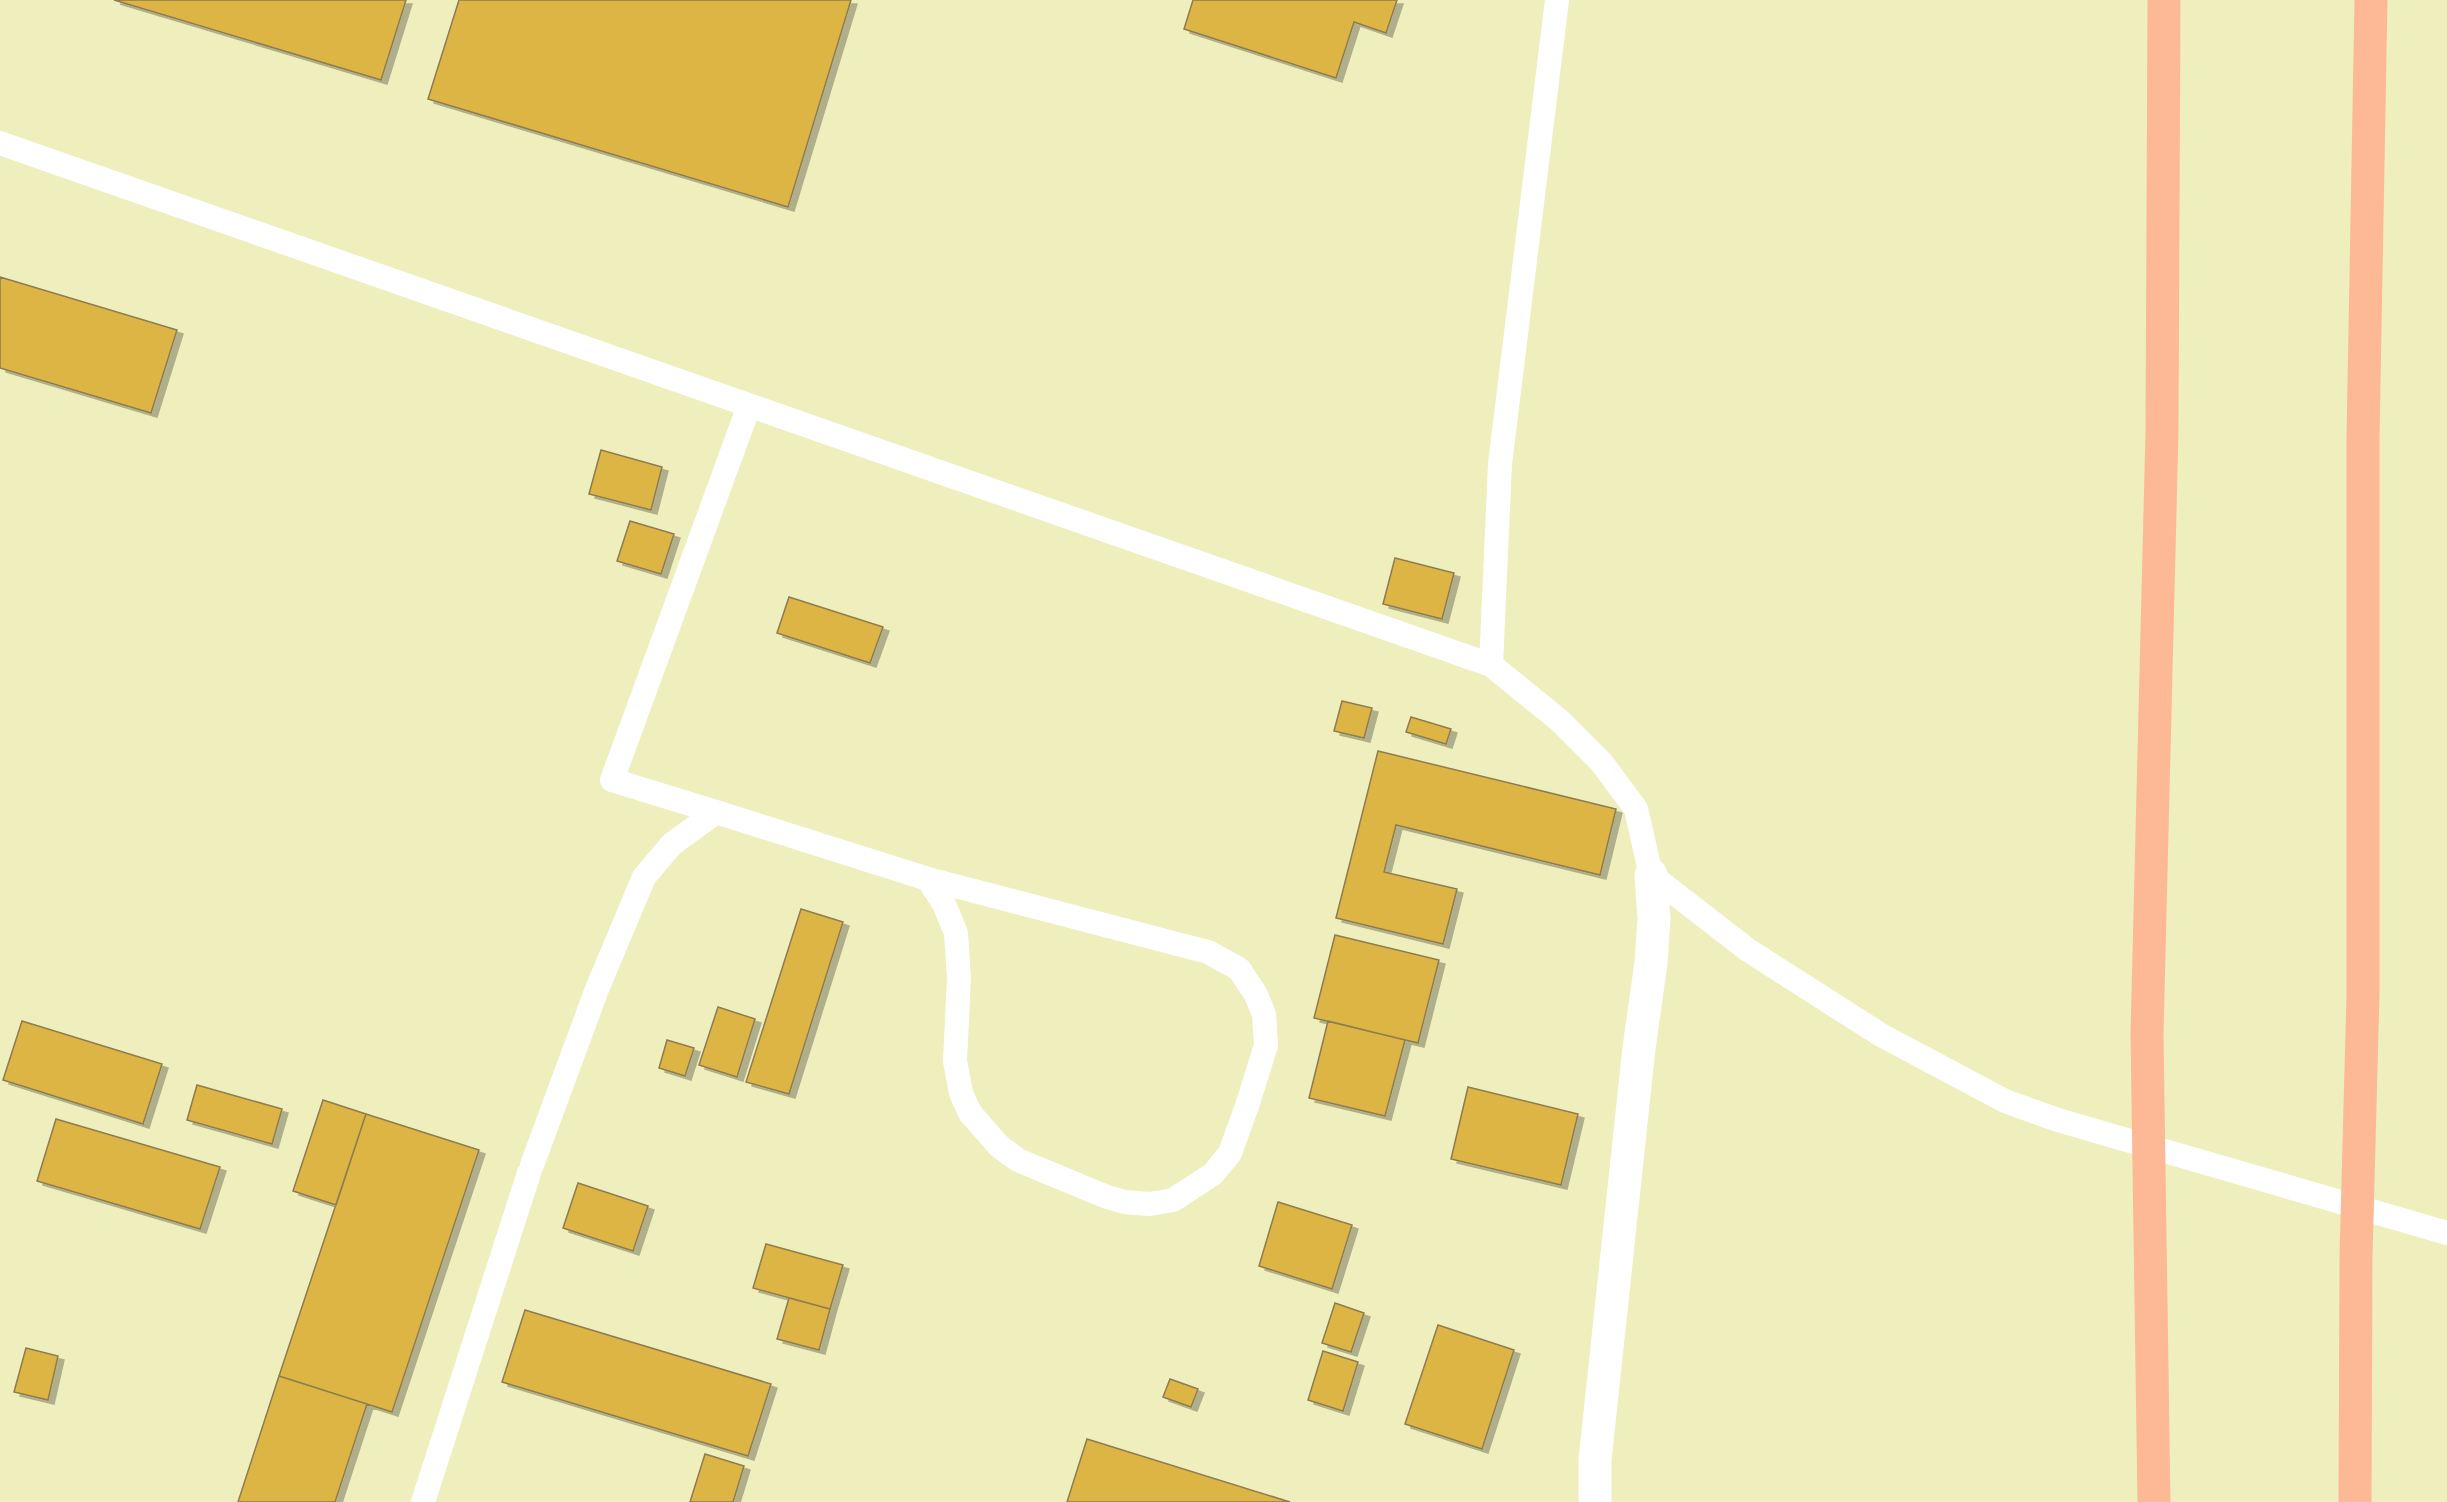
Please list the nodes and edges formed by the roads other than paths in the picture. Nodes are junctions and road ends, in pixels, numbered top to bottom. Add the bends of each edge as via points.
1 (1557, 0) edge
2 (2164, 0) edge
3 (2371, 0) edge
4 (0, 143) edge
5 (749, 406) junction
6 (1491, 665) junction
7 (716, 812) junction
8 (1651, 875) junction
9 (928, 879) junction
10 (2447, 1233) edge
11 (423, 1502) edge
12 (1595, 1502) edge
13 (2154, 1502) edge
14 (2355, 1502) edge

1 - 6 lane via 1500,464
2 - 13 highway via 2162,431 2147,1034
3 - 14 highway via 2363,438 2363,995
4 - 5 lane
5 - 6 lane
5 - 7 lane via 612,780
6 - 8 lane via 1559,720 1602,763 1636,809
7 - 9 lane
7 - 11 lane via 672,844 644,878 597,989 531,1169
8 - 10 lane via 1748,950 1881,1035 2006,1101 2186,1159
8 - 12 street via 1651,963 1595,1460
9 - 9 lane via 1208,952 1239,969 1264,1014 1266,1045 1230,1153 1213,1174 1173,1200 1150,1204 1125,1202 1018,1160 988,1134 970,1113 961,1093 955,1061 959,978 956,933

